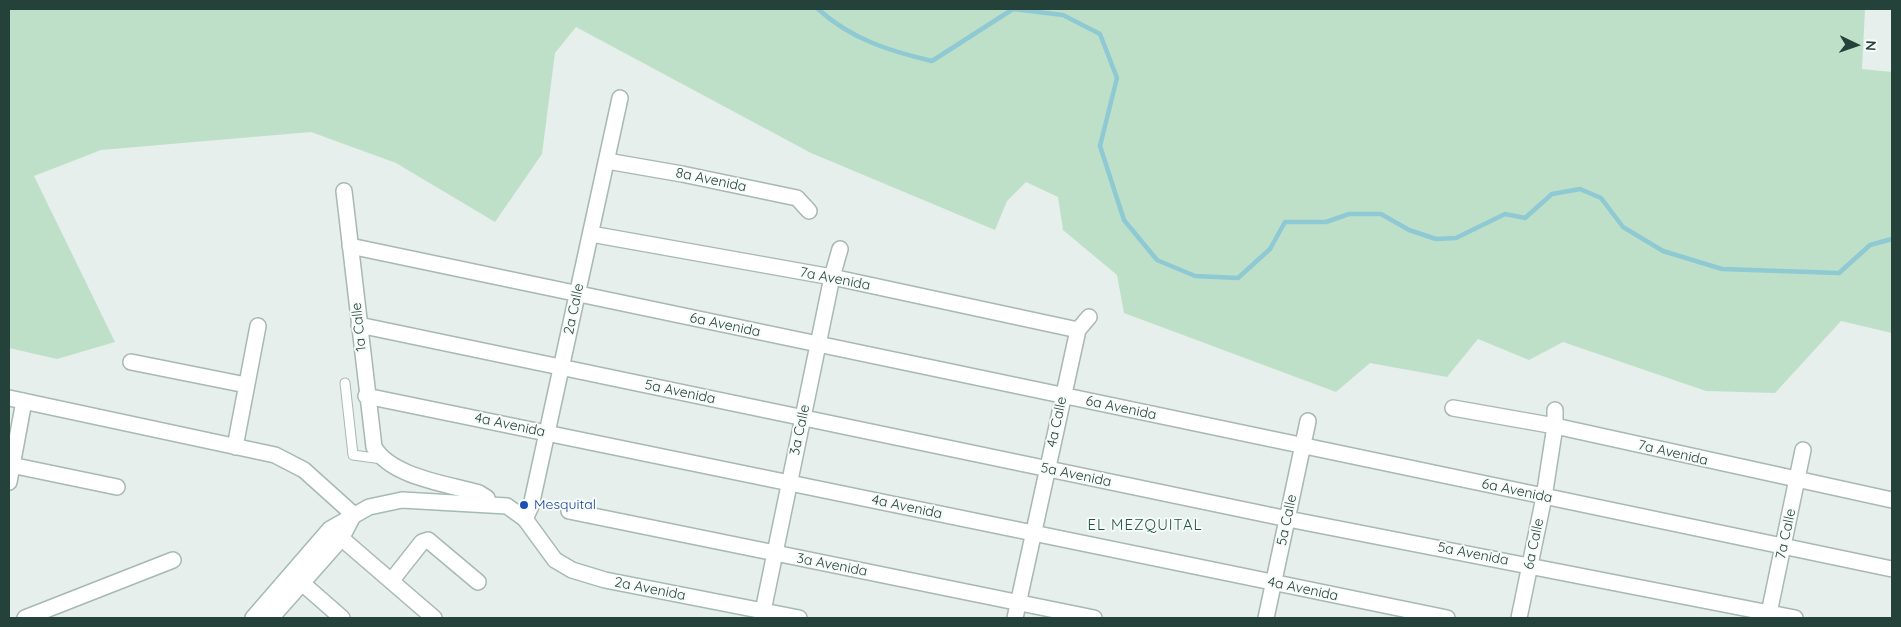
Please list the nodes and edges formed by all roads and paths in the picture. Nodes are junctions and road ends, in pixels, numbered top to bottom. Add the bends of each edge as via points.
1 (620, 98) dead end
2 (607, 162) junction
3 (344, 191) dead end
4 (809, 211) dead end
5 (591, 234) junction
6 (350, 246) junction
7 (840, 249) dead end
8 (832, 278) junction
9 (578, 294) junction
10 (1089, 317) dead end
11 (359, 325) junction
12 (258, 326) dead end
13 (1078, 330) junction
14 (818, 344) junction
15 (131, 362) dead end
16 (562, 367) junction
17 (345, 383) dead end
18 (246, 385) junction
19 (366, 396) junction
20 (1063, 396) junction
21 (9, 398) edge
22 (24, 401) junction
23 (1453, 408) dead end
24 (1555, 410) dead end
25 (802, 417) junction
26 (1308, 421) dead end
27 (1555, 426) junction
28 (547, 433) junction
29 (235, 447) junction
30 (1303, 447) junction
31 (1803, 450) dead end
32 (382, 459) junction
33 (12, 465) junction
34 (1047, 468) junction
35 (1797, 481) junction
36 (9, 482) edge
37 (789, 482) junction
38 (117, 487) dead end
39 (1544, 496) junction
40 (1892, 500) edge
41 (488, 504) junction
42 (569, 511) dead end
43 (354, 515) junction
44 (525, 519) junction
45 (1288, 519) junction
46 (1033, 533) junction
47 (336, 534) junction
48 (1783, 546) junction
49 (775, 554) junction
50 (173, 560) dead end
51 (1530, 565) junction
52 (1892, 569) edge
53 (392, 580) junction
54 (478, 582) dead end
55 (1274, 582) junction
56 (302, 583) junction
57 (1018, 603) junction
58 (763, 611) junction
59 (1769, 616) edge
60 (24, 618) edge
61 (253, 618) edge
62 (271, 618) edge
63 (342, 618) edge
64 (434, 618) edge
65 (799, 618) edge
66 (1015, 618) edge
67 (1094, 618) edge
68 (1266, 618) edge
69 (1447, 618) edge
70 (1518, 618) edge
71 (1794, 618) edge

1 - 2 street, 2a Calle
2 - 4 street, 8a Avenida via 797,198
2 - 5 street, 2a Calle
3 - 6 street, 1a Calle
5 - 8 street, 7a Avenida
5 - 9 street, 2a Calle
6 - 9 street, 6a Avenida
6 - 11 street, 1a Calle
7 - 8 street, 3a Calle
8 - 13 street, 7a Avenida
8 - 14 street, 3a Calle
9 - 14 street, 6a Avenida
9 - 16 street, 2a Calle
10 - 13 street, 4a Calle
11 - 16 street, 5a Avenida
11 - 19 street, 1a Calle
12 - 18 street
13 - 20 street, 4a Calle
14 - 20 street, 6a Avenida
14 - 25 street, 3a Calle
15 - 18 street
16 - 25 street, 5a Avenida
16 - 28 street, 2a Calle
17 - 32 lane via 353,455
18 - 29 street
19 - 28 street, 4a Avenida
19 - 32 street, 1a Calle via 371,440
20 - 30 street, 6a Avenida
20 - 34 street, 4a Calle
21 - 22 street
22 - 29 street
22 - 33 street
23 - 27 street, 7a Avenida
24 - 27 street, 6a Calle
25 - 34 street, 5a Avenida
25 - 37 street, 3a Calle
26 - 30 street, 5a Calle
27 - 35 street, 7a Avenida
27 - 39 street, 6a Calle
28 - 37 street, 4a Avenida
28 - 44 street, 2a Calle via 531,506
29 - 43 street via 288,460 304,470
30 - 39 street, 6a Avenida
30 - 45 street, 5a Calle
31 - 35 street, 7a Calle
32 - 41 street via 402,470 479,493 487,498
33 - 36 street
33 - 38 street
34 - 45 street, 5a Avenida
34 - 46 street, 4a Calle
35 - 40 street, 7a Avenida
35 - 48 street, 7a Calle
37 - 46 street, 4a Avenida
37 - 49 street, 3a Calle
39 - 48 street, 6a Avenida
39 - 51 street, 6a Calle
41 - 43 street via 393,501
41 - 44 street via 507,506
42 - 49 street, 3a Avenida
43 - 47 street
44 - 58 street, 2a Avenida via 555,560 572,570 605,580
45 - 51 street, 5a Avenida
45 - 55 street, 5a Calle
46 - 55 street, 4a Avenida
46 - 57 street, 4a Calle
47 - 53 street
47 - 56 street
47 - 61 street
48 - 52 street, 6a Avenida
48 - 59 street, 7a Calle
49 - 57 street, 3a Avenida
49 - 58 street, 3a Calle
50 - 60 street
51 - 59 street, 5a Avenida
51 - 70 street, 6a Calle
53 - 54 street via 422,542 428,540
53 - 64 street
55 - 68 street, 5a Calle
55 - 69 street, 4a Avenida
56 - 62 street
56 - 63 street
57 - 66 street, 4a Calle
57 - 67 street, 3a Avenida
58 - 65 street, 2a Avenida
59 - 71 street, 5a Avenida

